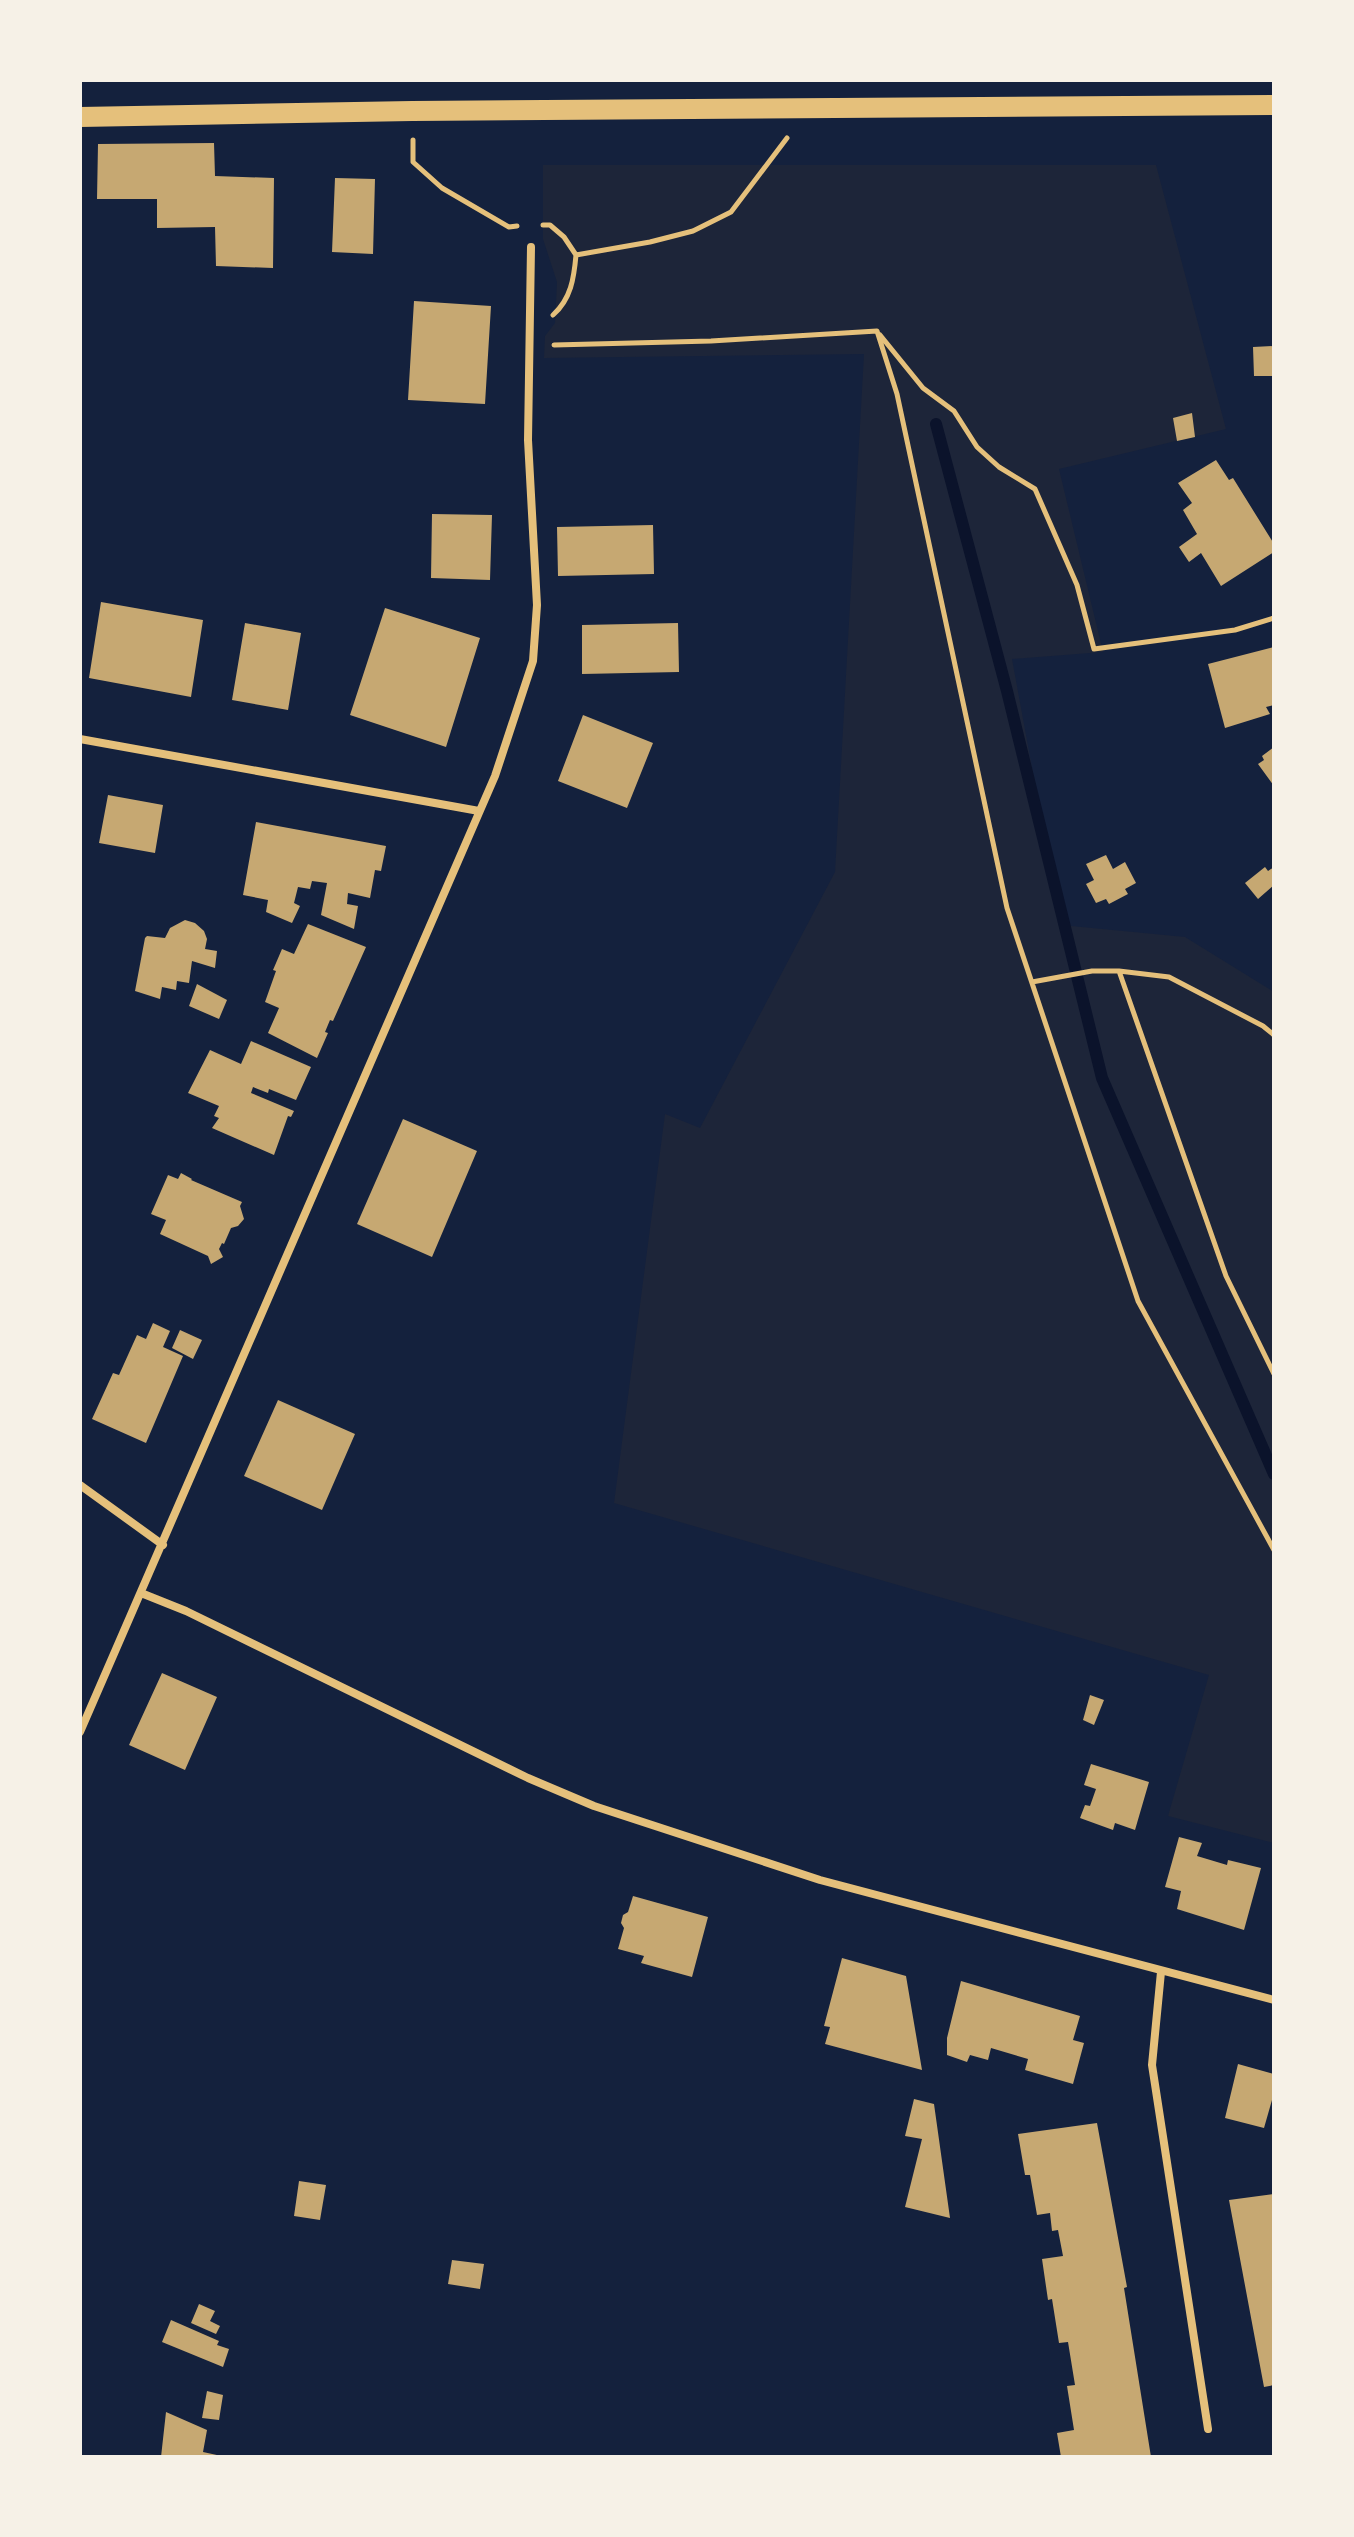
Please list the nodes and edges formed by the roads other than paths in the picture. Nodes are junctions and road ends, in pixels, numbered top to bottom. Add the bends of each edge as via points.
1 (1274, 105) edge
2 (80, 117) edge
3 (531, 247) dead end
4 (80, 739) edge
5 (479, 811) junction
6 (80, 1485) edge
7 (163, 1545) junction
8 (141, 1593) junction
9 (80, 1732) edge
10 (1161, 1972) junction
11 (1274, 2000) edge
12 (1208, 2429) dead end

1 - 2 main road
3 - 5 street via 529,496 537,605 533,661
4 - 5 street
5 - 7 street
6 - 7 street
7 - 8 street
8 - 9 street
8 - 10 street via 594,1806 820,1880
10 - 11 street
10 - 12 street via 1152,2065

